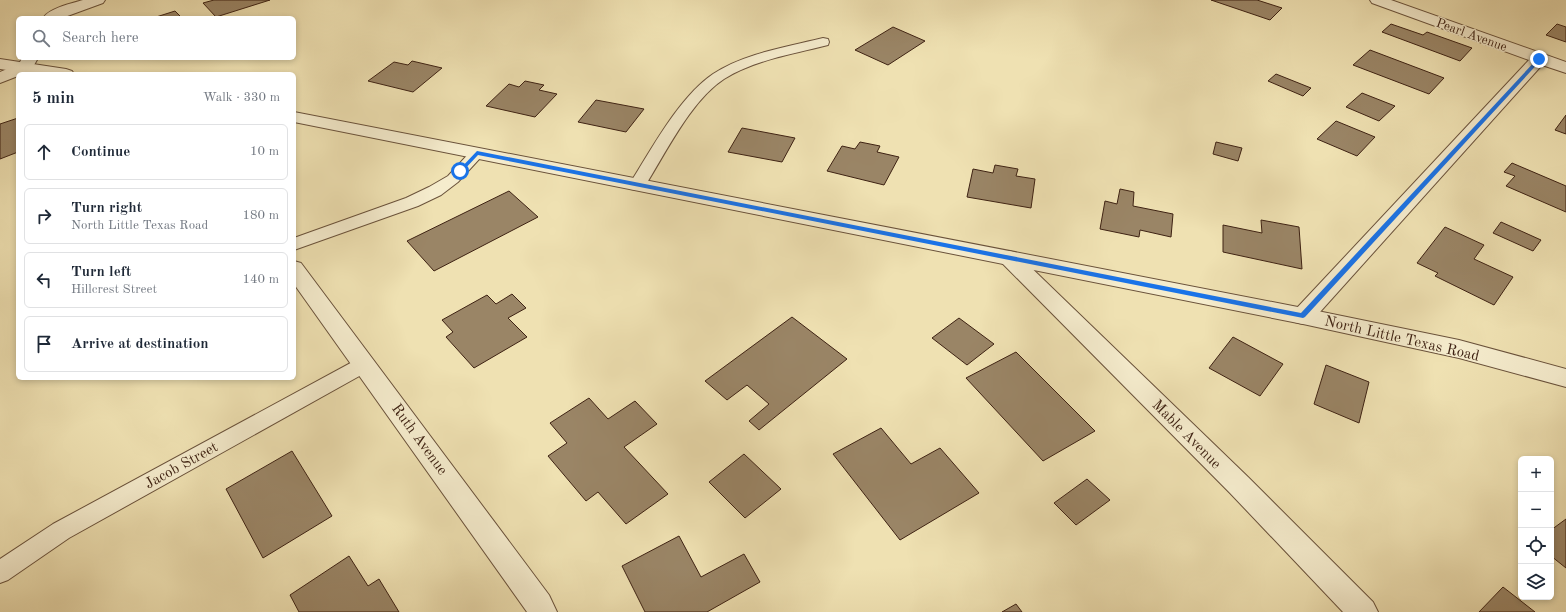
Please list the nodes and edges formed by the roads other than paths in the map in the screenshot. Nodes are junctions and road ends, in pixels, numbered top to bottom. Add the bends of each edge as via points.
1 (98, 0) edge
2 (1377, 0) edge
3 (51, 14) edge
4 (823, 42) dead end
5 (1539, 59) junction
6 (28, 62) edge
7 (0, 64) edge
8 (1566, 68) edge
9 (60, 72) edge
10 (0, 78) edge
11 (296, 117) edge
12 (477, 153) junction
13 (638, 185) junction
14 (296, 243) edge
15 (1010, 258) junction
16 (296, 271) edge
17 (1303, 316) junction
18 (365, 364) junction
19 (1566, 378) edge
20 (0, 572) edge
21 (542, 612) edge
22 (1363, 612) edge

1 - 3 street
2 - 5 street, Pearl Avenue
4 - 13 lane via 754,61 710,82 684,114
5 - 8 street, Pearl Avenue
5 - 17 street
6 - 7 street
6 - 9 street
6 - 10 street
11 - 12 street, North Little Texas Road
12 - 13 street, North Little Texas Road
12 - 14 lane via 453,179 435,191 412,202
13 - 15 street, North Little Texas Road
15 - 17 street, North Little Texas Road
15 - 22 street, Mable Avenue
16 - 18 street, Ruth Avenue
17 - 19 street, North Little Texas Road via 1458,349
18 - 20 lane, Jacob Street via 61,531
18 - 21 street, Ruth Avenue via 539,604

